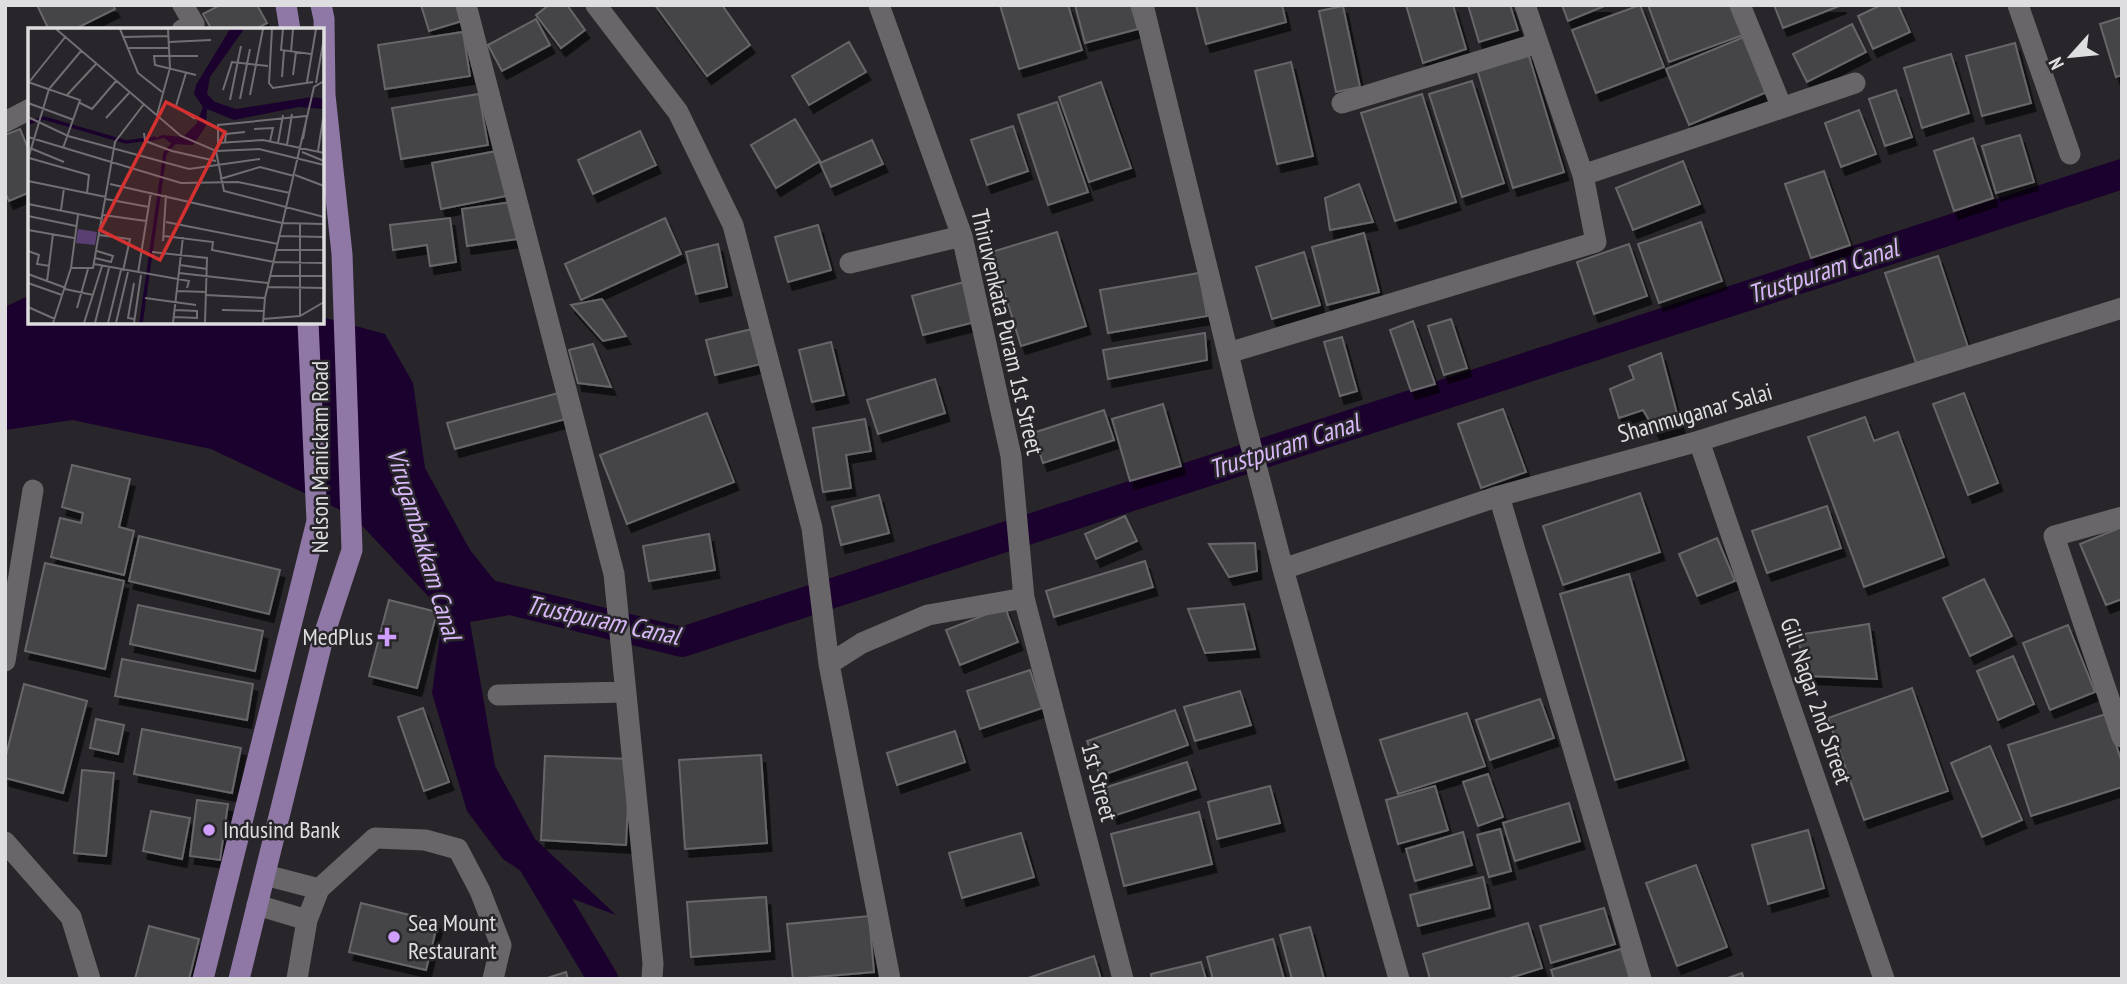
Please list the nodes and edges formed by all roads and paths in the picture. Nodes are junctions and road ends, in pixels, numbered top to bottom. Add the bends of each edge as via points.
1 (183, 5) edge
2 (286, 5) edge
3 (321, 5) edge
4 (466, 5) edge
5 (596, 5) edge
6 (879, 5) edge
7 (1143, 5) edge
8 (1525, 5) edge
9 (1740, 5) edge
10 (2018, 5) edge
11 (186, 28) edge
12 (290, 28) edge
13 (1538, 43) junction
14 (1855, 83) dead end
15 (1342, 103) dead end
16 (1782, 108) junction
17 (28, 110) edge
18 (5, 121) edge
19 (2070, 154) dead end
20 (1583, 175) junction
21 (962, 236) junction
22 (850, 263) dead end
23 (2122, 308) edge
24 (307, 324) edge
25 (1228, 354) junction
26 (1699, 441) junction
27 (33, 490) dead end
28 (1499, 496) junction
29 (2122, 517) edge
30 (1283, 569) junction
31 (1024, 598) junction
32 (5, 661) edge
33 (829, 664) junction
34 (626, 692) junction
35 (498, 695) dead end
36 (2115, 696) edge
37 (2122, 737) edge
38 (5, 842) edge
39 (265, 875) junction
40 (319, 889) junction
41 (257, 905) junction
42 (307, 920) junction
43 (90, 979) edge
44 (203, 979) edge
45 (239, 979) edge
46 (297, 979) edge
47 (493, 979) edge
48 (652, 979) edge
49 (890, 979) edge
50 (1124, 979) edge
51 (1399, 979) edge
52 (1641, 979) edge
53 (1884, 979) edge

1 - 11 street via 194,24
2 - 12 main road
3 - 39 main road, Nelson Manickam Road via 325,95 342,254 352,550 323,638
4 - 34 street via 614,574
5 - 33 street via 678,112 733,225 812,528
6 - 21 street, Thiruvenkata Puram 1st Street
7 - 25 street
8 - 13 street
9 - 16 street
10 - 19 street
13 - 15 street
13 - 20 street
14 - 16 street
16 - 20 street
17 - 18 street
20 - 25 street via 1596,242
21 - 22 street
21 - 31 street, Thiruvenkata Puram 1st Street via 1011,456
23 - 26 street, Shanmuganar Salai
24 - 44 main road, Nelson Manickam Road via 317,521
25 - 30 street
26 - 28 street, Shanmuganar Salai
26 - 53 street, Gill Nagar 2nd Street
27 - 32 street
28 - 30 street, Shanmuganar Salai
28 - 52 street
29 - 36 street via 2054,536
30 - 51 street
31 - 33 street via 928,615 862,643
31 - 50 street, 1st Street
33 - 49 street
34 - 35 street
34 - 48 street
36 - 37 street
38 - 43 street via 71,918
39 - 40 street
39 - 41 main road, Nelson Manickam Road
40 - 42 street
40 - 47 street via 375,838 425,840 458,849 500,945
41 - 42 street
41 - 45 main road, Nelson Manickam Road
42 - 46 street

